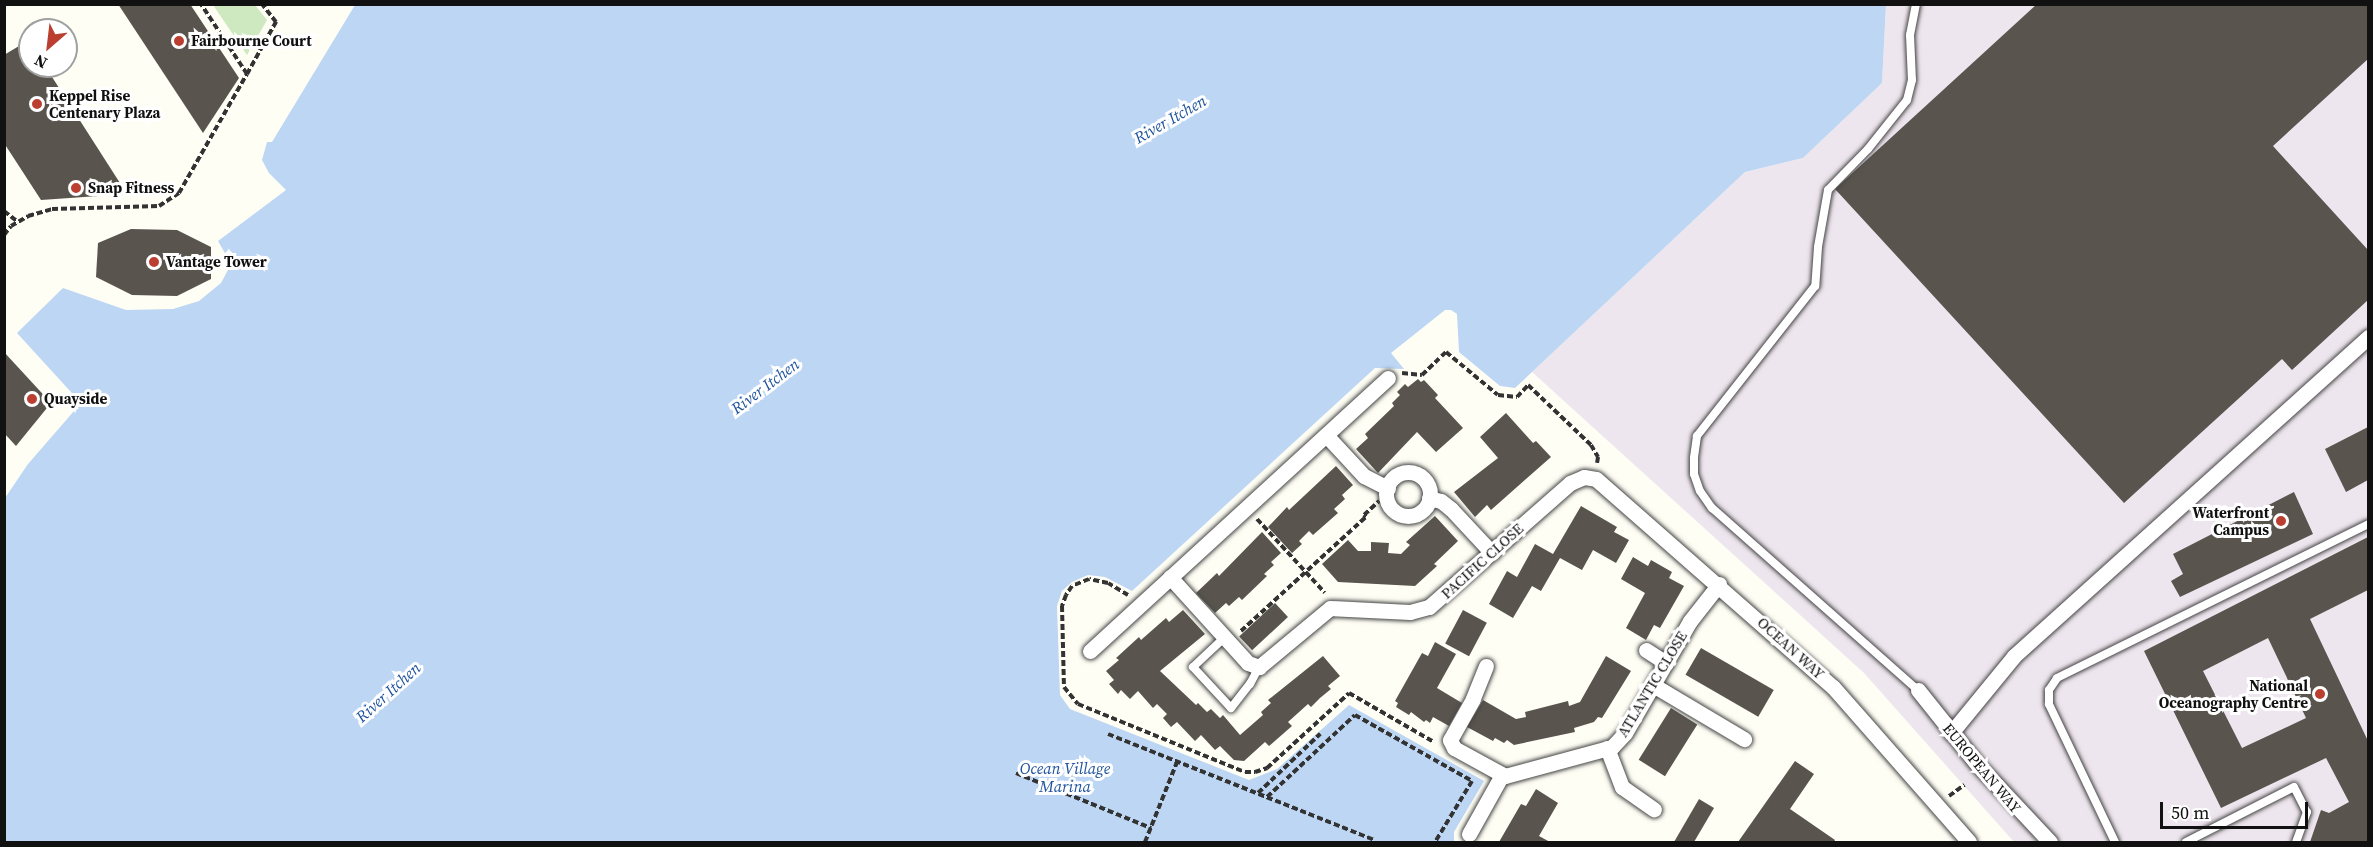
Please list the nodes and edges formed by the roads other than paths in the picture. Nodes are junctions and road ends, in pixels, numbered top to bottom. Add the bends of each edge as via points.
1 (1916, 4) edge
2 (2368, 337) edge
3 (1390, 375) road end
4 (1326, 435) junction
5 (1590, 478) joint
6 (1387, 491) junction
7 (1429, 498) junction
8 (2368, 524) edge
9 (1492, 553) junction
10 (1170, 577) junction
11 (1719, 584) junction
12 (1227, 640) junction
13 (1646, 650) dead end
14 (1090, 651) dead end
15 (1666, 663) junction
16 (1486, 666) dead end
17 (1259, 667) junction
18 (1653, 685) junction
19 (1918, 690) joint
20 (1951, 733) junction
21 (1744, 739) dead end
22 (1607, 748) junction
23 (1503, 776) junction
24 (1653, 809) dead end
25 (1469, 834) dead end
26 (1969, 843) edge
27 (2049, 843) edge
28 (2115, 843) edge
29 (2186, 843) edge
30 (2296, 843) edge

1 - 19 lane via 1910,35 1912,80 1907,100 1868,149 1828,190 1815,286 1697,436 1694,474 1712,508
2 - 20 street via 2014,656
3 - 4 street
4 - 6 street via 1364,476
4 - 10 street
5 - 9 street, PACIFIC CLOSE via 1570,483
5 - 11 street, OCEAN WAY via 1605,484
6 - 7 street via 1392,508 1411,516 1424,509
6 - 7 street via 1400,474 1415,473 1429,486
7 - 9 street via 1451,509
8 - 28 lane via 2056,678 2049,690 2049,704
9 - 17 street, PACIFIC CLOSE via 1437,602 1423,609 1410,612 1338,607 1323,611
10 - 12 street
10 - 14 street
11 - 15 street, ATLANTIC CLOSE via 1690,621
11 - 26 street, OCEAN WAY via 1833,687
12 - 17 street via 1248,663
12 - 17 lane via 1193,667 1232,708
13 - 15 street
15 - 18 street, ATLANTIC CLOSE
16 - 23 street via 1450,745
18 - 21 street
18 - 22 street, ATLANTIC CLOSE via 1621,739
19 - 20 street, EUROPEAN WAY
20 - 27 street, EUROPEAN WAY
22 - 23 street, ATLANTIC CLOSE
22 - 24 street via 1622,787
23 - 25 street
29 - 30 lane via 2294,787 2307,812

